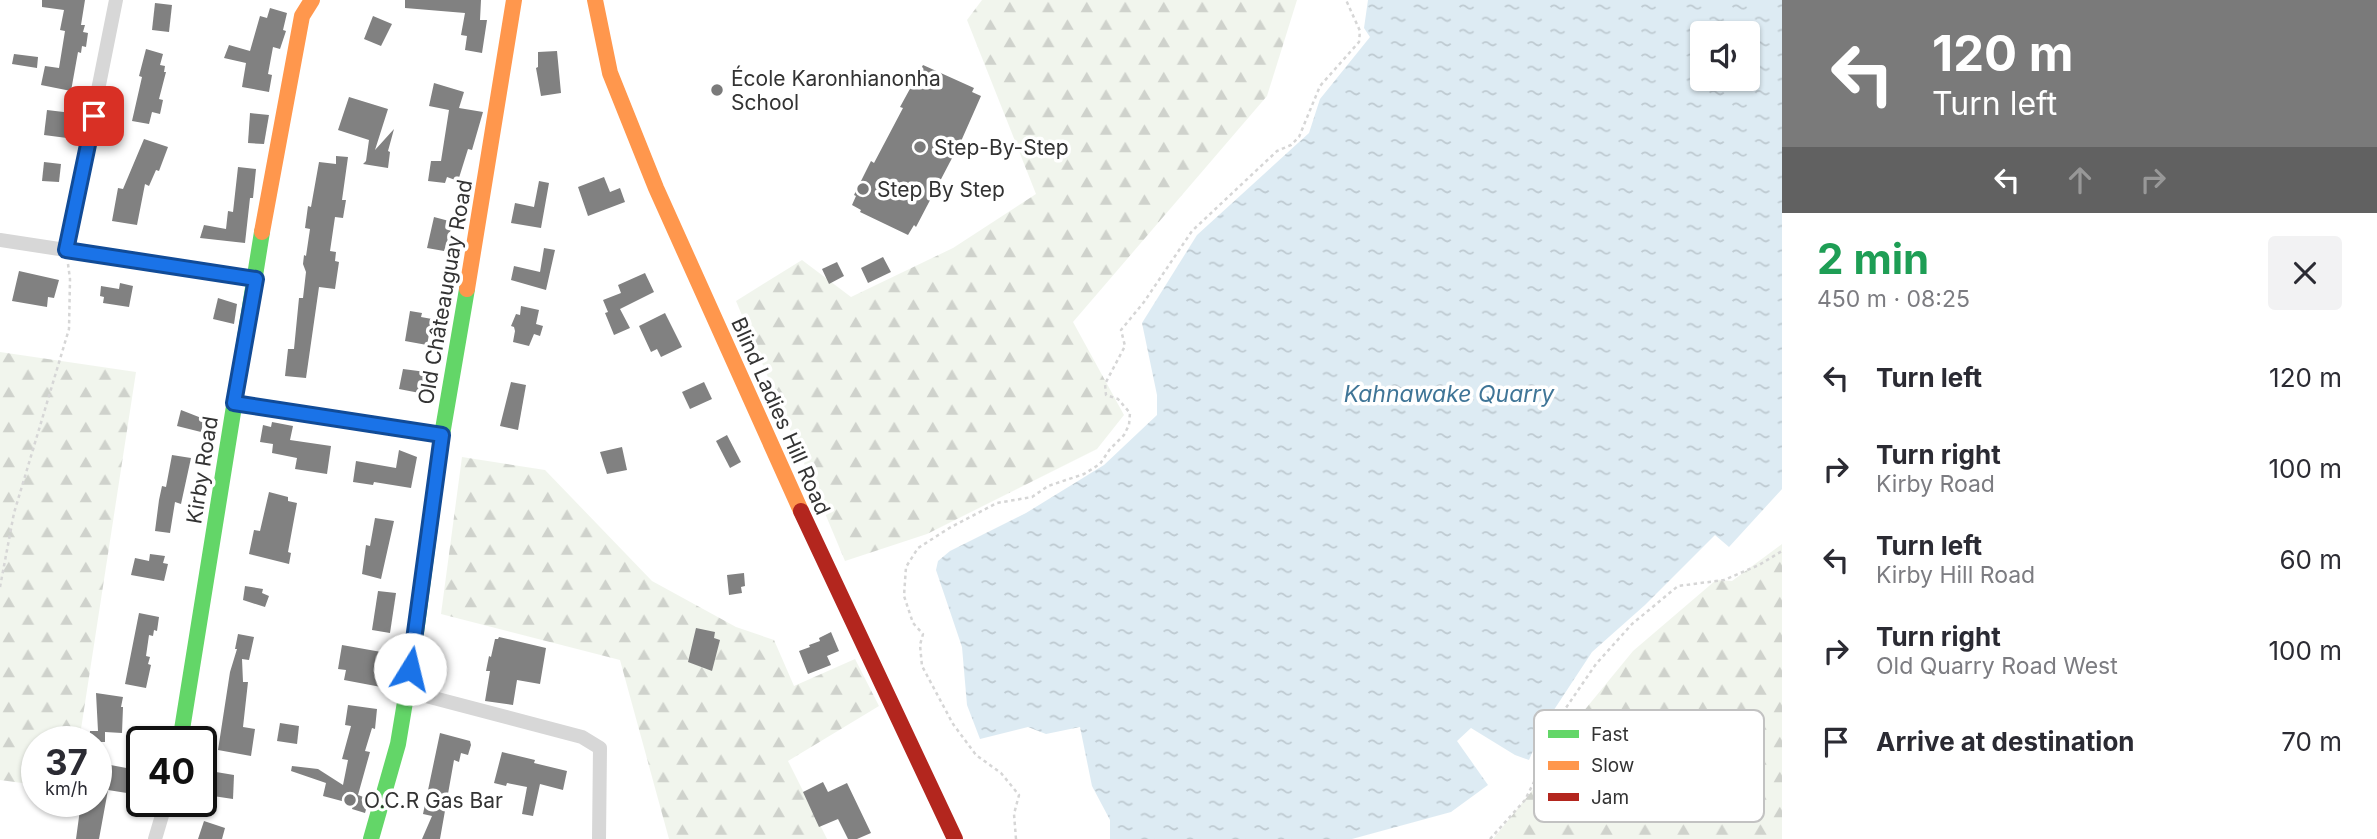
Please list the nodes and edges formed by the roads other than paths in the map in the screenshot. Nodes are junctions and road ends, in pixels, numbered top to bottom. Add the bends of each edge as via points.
1 (116, 0) edge
2 (312, 0) edge
3 (513, 0) edge
4 (595, 0) edge
5 (0, 240) edge
6 (66, 250) junction
7 (256, 279) junction
8 (234, 403) junction
9 (442, 435) junction
10 (407, 691) junction
11 (183, 726) edge
12 (162, 817) edge
13 (155, 839) edge
14 (371, 839) edge
15 (599, 839) edge
16 (956, 839) edge

1 - 6 street
2 - 7 street, Kirby Road via 302,16
3 - 9 street, Old Châteauguay Road
4 - 16 street, Blind Ladies Hill Road via 610,73 656,188 818,549
5 - 6 street
6 - 7 street
7 - 8 street, Kirby Road
8 - 9 street
8 - 11 street, Kirby Road
9 - 10 street, Old Châteauguay Road
10 - 14 street, Old Châteauguay Road via 398,744
10 - 15 street via 582,737 600,748
12 - 13 street

